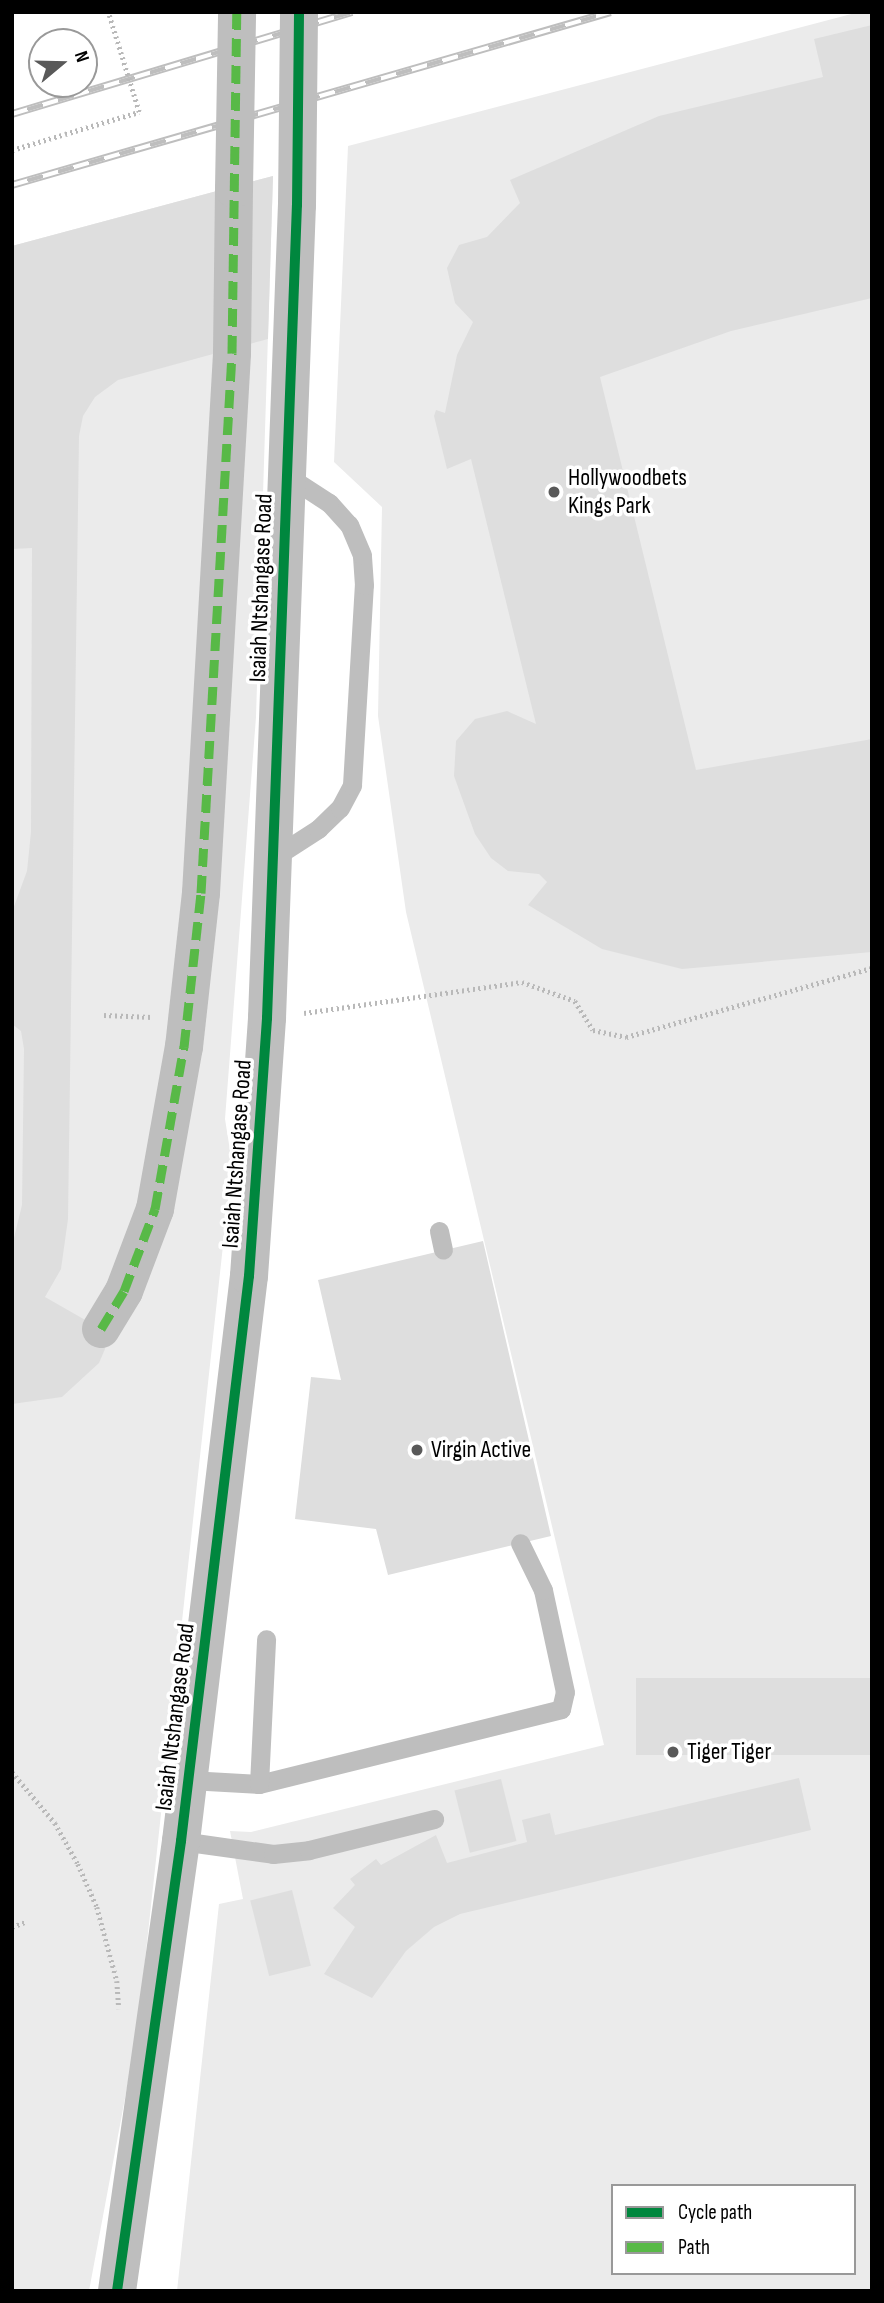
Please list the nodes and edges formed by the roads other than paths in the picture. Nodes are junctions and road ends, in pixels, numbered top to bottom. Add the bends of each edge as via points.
1 (237, 12) edge
2 (299, 12) edge
3 (286, 475) junction
4 (273, 858) junction
5 (439, 1231) dead end
6 (443, 1250) dead end
7 (101, 1329) dead end
8 (520, 1543) dead end
9 (266, 1639) dead end
10 (189, 1780) junction
11 (259, 1784) junction
12 (434, 1819) dead end
13 (181, 1841) junction
14 (117, 2291) edge

1 - 7 street, bridge via 231,367 201,894 172,1129 155,1209 124,1291
2 - 3 street, Isaiah Ntshangase Road, bridge
3 - 4 street, Isaiah Ntshangase Road
3 - 4 lane via 329,503 349,525 362,555 364,585 352,785 340,808 318,830
4 - 10 street, Isaiah Ntshangase Road via 249,1276
5 - 6 lane
8 - 11 lane via 536,1571 565,1692 561,1709
9 - 11 lane
10 - 11 lane
10 - 13 street, Isaiah Ntshangase Road
12 - 13 lane via 297,1852 231,1850
13 - 14 street, Isaiah Ntshangase Road

